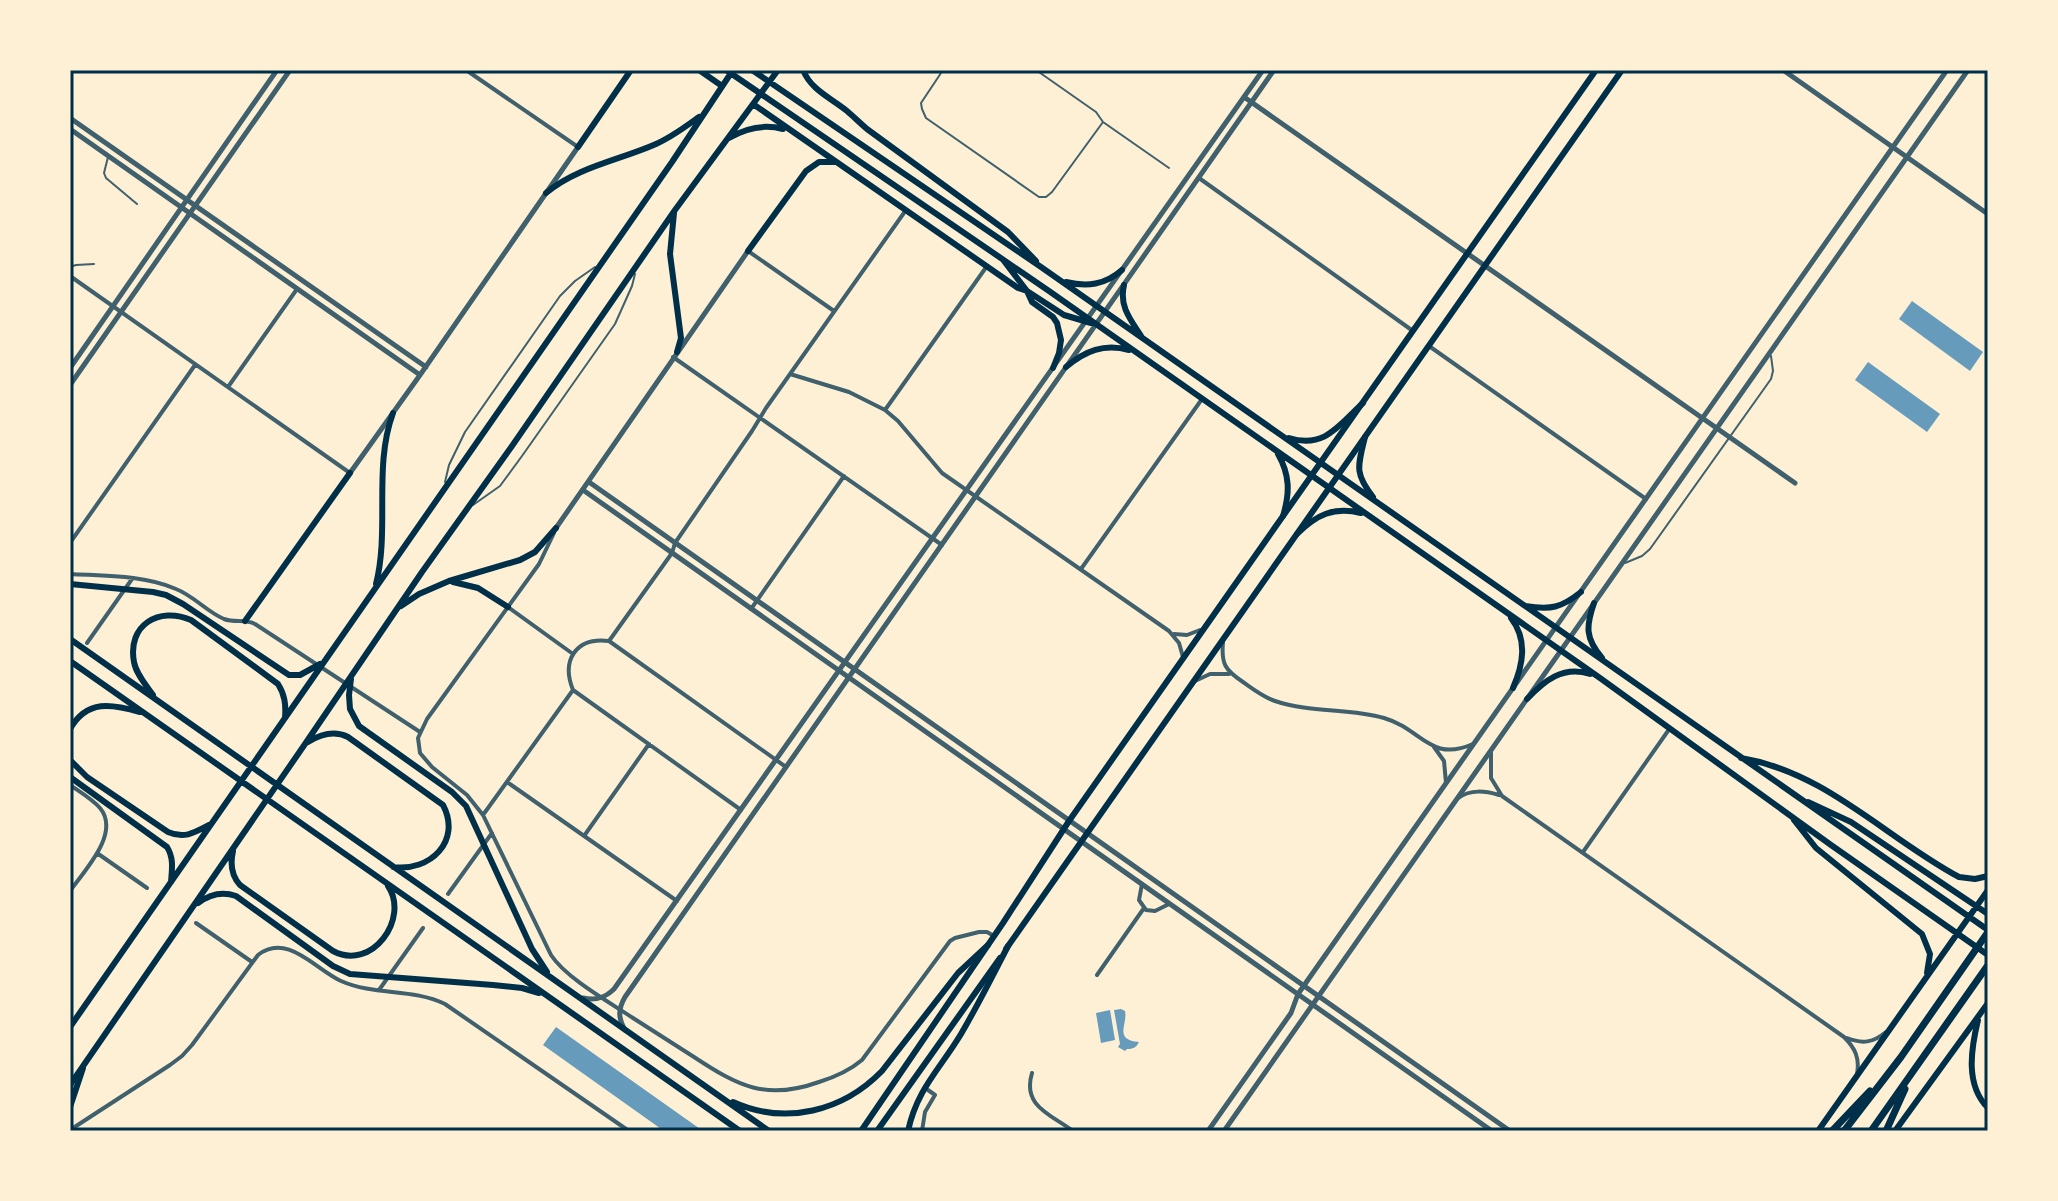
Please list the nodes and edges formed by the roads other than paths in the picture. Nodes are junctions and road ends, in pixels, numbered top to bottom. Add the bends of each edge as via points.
1 (277, 70) edge
2 (290, 70) edge
3 (466, 70) edge
4 (631, 70) edge
5 (699, 70) edge
6 (726, 70) edge
7 (733, 70) edge
8 (752, 70) edge
9 (778, 70) edge
10 (803, 70) edge
11 (943, 70) edge
12 (1036, 70) edge
13 (1263, 70) edge
14 (1274, 70) edge
15 (1596, 70) edge
16 (1622, 70) edge
17 (1783, 70) edge
18 (1947, 70) edge
19 (1968, 70) edge
20 (722, 86) junction
21 (1244, 97) junction
22 (1252, 102) junction
23 (753, 104) junction
24 (705, 112) junction
25 (70, 118) edge
26 (1103, 122) junction
27 (70, 129) edge
28 (792, 132) junction
29 (726, 140) junction
30 (578, 147) junction
31 (1892, 148) junction
32 (108, 156) junction
33 (1906, 157) junction
34 (837, 162) junction
35 (1169, 168) dead end
36 (1199, 178) junction
37 (546, 193) junction
38 (187, 200) junction
39 (137, 204) dead end
40 (195, 206) junction
41 (181, 208) junction
42 (675, 210) junction
43 (906, 210) junction
44 (1985, 212) dead end
45 (190, 213) junction
46 (748, 251) junction
47 (1468, 254) junction
48 (1002, 258) junction
49 (94, 264) dead end
50 (600, 264) junction
51 (636, 266) junction
52 (987, 266) junction
53 (1485, 266) junction
54 (70, 267) edge
55 (1041, 267) junction
56 (1122, 270) junction
57 (70, 276) edge
58 (1062, 282) junction
59 (1124, 285) junction
60 (297, 289) junction
61 (1027, 291) junction
62 (113, 306) junction
63 (1096, 306) junction
64 (834, 311) junction
65 (121, 312) junction
66 (1105, 312) junction
67 (1087, 320) junction
68 (1096, 325) junction
69 (1413, 331) junction
70 (1143, 339) junction
71 (1429, 346) junction
72 (1772, 349) junction
73 (1135, 352) junction
74 (675, 354) junction
75 (196, 365) junction
76 (426, 367) junction
77 (1066, 367) junction
78 (70, 368) edge
79 (1053, 368) junction
80 (790, 374) junction
81 (420, 375) junction
82 (70, 385) edge
83 (228, 387) junction
84 (1202, 399) junction
85 (1363, 403) junction
86 (885, 410) junction
87 (393, 413) junction
88 (760, 418) junction
89 (1703, 418) junction
90 (1717, 428) junction
91 (1280, 435) junction
92 (1365, 437) junction
93 (1730, 437) junction
94 (1273, 448) junction
95 (1320, 463) junction
96 (350, 473) junction
97 (844, 476) junction
98 (1312, 476) junction
99 (1338, 476) junction
100 (589, 482) junction
101 (1795, 483) dead end
102 (1329, 488) junction
103 (444, 489) junction
104 (583, 490) junction
105 (967, 490) junction
106 (977, 496) junction
107 (1646, 499) junction
108 (1378, 503) junction
109 (469, 508) junction
110 (1283, 516) junction
111 (1369, 516) junction
112 (556, 528) junction
113 (1297, 534) junction
114 (933, 539) junction
115 (72, 540) edge
116 (675, 543) junction
117 (942, 545) junction
118 (672, 553) junction
119 (1081, 569) junction
120 (1618, 569) junction
121 (70, 574) edge
122 (132, 579) junction
123 (449, 581) junction
124 (70, 584) edge
125 (375, 588) junction
126 (1581, 592) junction
127 (757, 601) junction
128 (1594, 603) junction
129 (1524, 606) junction
130 (508, 607) junction
131 (398, 608) junction
132 (751, 609) junction
133 (1507, 612) junction
134 (245, 621) junction
135 (1207, 624) junction
136 (1555, 628) junction
137 (1169, 631) junction
138 (1570, 638) junction
139 (70, 639) edge
140 (1224, 639) junction
141 (1547, 640) junction
142 (609, 641) junction
143 (87, 643) dead end
144 (1561, 650) junction
145 (573, 654) junction
146 (1183, 659) junction
147 (70, 661) edge
148 (323, 663) junction
149 (845, 663) junction
150 (1610, 666) junction
151 (855, 670) junction
152 (839, 671) junction
153 (1231, 674) junction
154 (352, 676) junction
155 (849, 678) junction
156 (1600, 678) junction
157 (1193, 682) junction
158 (1513, 688) junction
159 (573, 690) junction
160 (155, 698) junction
161 (1527, 699) junction
162 (145, 713) junction
163 (285, 718) junction
164 (1670, 728) junction
165 (70, 729) edge
166 (420, 732) junction
167 (1475, 743) junction
168 (305, 744) junction
169 (649, 744) junction
170 (1433, 746) junction
171 (1491, 750) junction
172 (1739, 757) junction
173 (70, 760) edge
174 (776, 760) junction
175 (786, 768) junction
176 (70, 777) edge
177 (507, 782) junction
178 (1446, 784) junction
179 (70, 785) edge
180 (1502, 796) junction
181 (1798, 798) junction
182 (1454, 802) junction
183 (741, 810) junction
184 (483, 815) junction
185 (1792, 817) junction
186 (1069, 821) junction
187 (212, 824) junction
188 (1064, 829) junction
189 (492, 833) junction
190 (1087, 833) junction
191 (584, 836) junction
192 (238, 842) junction
193 (1082, 842) junction
194 (1583, 852) junction
195 (97, 853) junction
196 (392, 866) junction
197 (1988, 876) edge
198 (383, 880) junction
199 (170, 884) junction
200 (1142, 884) junction
201 (147, 888) dead end
202 (1988, 890) edge
203 (70, 891) edge
204 (448, 894) dead end
205 (677, 901) junction
206 (1169, 904) junction
207 (1144, 908) junction
208 (190, 911) junction
209 (1988, 914) edge
210 (196, 923) dead end
211 (423, 928) dead end
212 (1988, 931) edge
213 (994, 936) junction
214 (988, 945) junction
215 (1008, 946) junction
216 (1988, 955) edge
217 (252, 962) junction
218 (1988, 965) edge
219 (1097, 975) dead end
220 (1925, 980) junction
221 (558, 983) junction
222 (1304, 986) junction
223 (379, 990) junction
224 (1298, 994) junction
225 (1318, 996) junction
226 (549, 997) junction
227 (579, 997) junction
228 (603, 998) junction
229 (1988, 1003) edge
230 (1312, 1004) junction
231 (619, 1009) junction
232 (1978, 1016) junction
233 (70, 1027) edge
234 (626, 1030) junction
235 (1888, 1030) junction
236 (1844, 1037) junction
237 (870, 1051) junction
238 (877, 1055) dead end
239 (1901, 1057) junction
240 (86, 1061) junction
241 (1917, 1066) junction
242 (1032, 1073) dead end
243 (1855, 1080) junction
244 (70, 1085) edge
245 (928, 1090) dead end
246 (721, 1097) junction
247 (70, 1107) edge
248 (1988, 1108) edge
249 (70, 1130) edge
250 (629, 1131) edge
251 (738, 1131) edge
252 (769, 1131) edge
253 (861, 1131) edge
254 (877, 1131) edge
255 (908, 1131) edge
256 (922, 1131) edge
257 (1073, 1131) edge
258 (1208, 1131) edge
259 (1224, 1131) edge
260 (1492, 1131) edge
261 (1510, 1131) edge
262 (1818, 1131) edge
263 (1832, 1131) edge
264 (1844, 1131) edge
265 (1871, 1131) edge
266 (1886, 1131) edge
267 (1895, 1131) edge

1 - 38 street
2 - 40 street
3 - 30 street
4 - 30 main road
5 - 20 main road
6 - 48 main road
7 - 20 main road
8 - 55 main road
9 - 23 main road
10 - 55 main road via 814,87 1008,232
11 - 26 lane via 921,103 926,118 1039,197 1052,192
12 - 26 lane
13 - 21 street
14 - 22 street
15 - 47 main road
16 - 53 main road
17 - 31 street
18 - 31 street
19 - 33 street
20 - 24 main road
21 - 22 street
21 - 56 street
22 - 36 street
22 - 47 street
23 - 28 main road
23 - 29 main road
24 - 37 main road via 658,143 568,177
24 - 50 main road
25 - 38 street
26 - 35 lane
27 - 32 street
28 - 29 main road via 764,126
28 - 34 main road
29 - 42 main road
30 - 37 street
31 - 33 street
31 - 89 street
32 - 39 lane via 106,178
32 - 41 street
33 - 44 street
33 - 72 street
34 - 43 main road
34 - 46 main road via 819,162 806,171
36 - 59 street
36 - 69 street
37 - 76 street
38 - 40 street
38 - 41 street
40 - 45 street
40 - 76 street
41 - 45 street
41 - 62 street
42 - 51 main road
42 - 74 main road via 670,254 680,333
43 - 52 main road
43 - 64 street
45 - 60 street
45 - 65 street
46 - 64 street
46 - 74 street
47 - 53 street
47 - 69 main road
48 - 61 main road
48 - 67 main road
49 - 54 lane
50 - 103 main road
50 - 103 lane via 560,296 482,408 456,448
51 - 109 main road
51 - 109 lane via 615,324 505,480
52 - 61 main road
52 - 86 street
53 - 71 main road
53 - 89 street
55 - 58 main road
56 - 58 main road via 1097,284
56 - 63 street
57 - 62 street
58 - 63 main road
59 - 66 street
59 - 70 main road via 1123,307
60 - 81 street
60 - 83 street
61 - 67 main road via 1064,315
61 - 79 main road via 1060,330
62 - 65 street
62 - 78 street
63 - 66 main road
63 - 67 street
64 - 80 street
65 - 75 street
65 - 82 street
66 - 68 street
66 - 70 main road
67 - 68 main road
67 - 79 street
68 - 73 main road
68 - 77 street
69 - 85 main road
70 - 91 main road
71 - 92 main road
71 - 107 street
72 - 90 street
72 - 93 lane via 1772,375
73 - 77 main road via 1105,347
73 - 84 main road
74 - 88 street
74 - 100 street
75 - 83 street
75 - 115 street
76 - 81 street
77 - 106 street
79 - 105 street
80 - 86 street via 849,392
80 - 88 street
81 - 87 street
83 - 96 street
84 - 94 main road
84 - 119 street
85 - 91 main road via 1323,438 1302,441
85 - 95 main road
86 - 105 street via 938,470
87 - 96 street
87 - 125 main road via 386,440 382,562
88 - 97 street
88 - 116 street
89 - 90 street
89 - 107 street
90 - 93 street
90 - 120 street
91 - 95 main road
92 - 99 main road
92 - 108 main road via 1359,474
93 - 101 street
93 - 120 lane via 1650,549
94 - 98 main road
94 - 110 main road via 1288,481
95 - 98 main road
95 - 99 main road
96 - 134 main road
97 - 114 street
97 - 127 street
98 - 102 main road
98 - 110 main road
99 - 102 main road
99 - 108 main road
100 - 104 street
100 - 116 street
102 - 111 main road
102 - 113 main road
103 - 125 main road
104 - 112 street
104 - 118 street
105 - 106 street
105 - 114 street
106 - 117 street
106 - 119 street
107 - 126 street
108 - 129 main road
109 - 131 main road
110 - 135 main road
111 - 113 main road via 1333,511 1313,519
111 - 133 main road
112 - 123 main road via 520,560
112 - 130 street via 539,564
113 - 140 main road
114 - 117 street
114 - 149 street
116 - 118 street
116 - 127 street
117 - 151 street
118 - 132 street
118 - 142 street
119 - 137 street
120 - 128 street
121 - 122 street
122 - 134 street via 169,586 225,620
122 - 143 street
123 - 130 main road via 478,588
123 - 131 main road
124 - 148 main road via 166,595 289,675
125 - 148 main road
126 - 129 main road via 1557,607
126 - 136 street
127 - 132 street
127 - 149 street
128 - 138 street
128 - 150 main road via 1588,634
129 - 136 main road
130 - 145 street
130 - 166 street
131 - 154 main road
132 - 152 street
133 - 141 main road
133 - 158 main road via 1522,645
134 - 166 street
135 - 137 street via 1187,635
135 - 146 main road
136 - 138 main road
136 - 141 street
137 - 146 street via 1181,646
138 - 144 street
138 - 150 main road
139 - 160 main road
140 - 153 street via 1223,660
140 - 157 main road
141 - 144 main road
141 - 158 street
142 - 145 street via 586,643
142 - 174 street
144 - 156 main road
144 - 161 street
145 - 159 street via 568,672
146 - 186 main road
147 - 162 main road
148 - 163 main road
149 - 151 street
149 - 152 street
150 - 172 main road
151 - 155 street
151 - 186 street
152 - 155 street
152 - 174 street
153 - 157 street via 1210,674
153 - 170 street via 1276,701 1383,717
154 - 168 main road
154 - 221 main road via 349,702 355,721 466,806 539,962
155 - 175 street
155 - 188 street
156 - 161 main road via 1584,672 1558,674
156 - 164 main road
157 - 190 main road
158 - 167 street
159 - 169 street
159 - 177 street
160 - 163 main road via 134,662 134,644 149,620 179,615 278,684 286,703
160 - 196 main road
161 - 171 street
162 - 165 main road via 90,708
162 - 198 main road
163 - 187 main road
164 - 185 main road
164 - 194 street
166 - 184 street via 417,743 423,758
167 - 170 street via 1451,751
167 - 178 street
168 - 192 main road
168 - 196 main road via 330,733 342,734 437,799 448,814 448,835 436,855 417,867
169 - 183 street
169 - 191 street
170 - 178 street via 1444,761
171 - 180 street via 1491,778
171 - 182 street
172 - 181 main road
172 - 197 main road via 1816,784 1959,877
173 - 187 main road via 168,832 189,835
174 - 175 street
174 - 183 street
175 - 231 street
176 - 199 main road via 167,847
177 - 184 street
177 - 191 street
178 - 222 street
179 - 195 street via 105,816 106,832
180 - 182 street via 1476,791
180 - 194 street
181 - 209 main road via 1851,822
181 - 212 main road
182 - 225 street
183 - 205 street
184 - 189 street
185 - 216 main road
185 - 220 main road via 1816,848 1922,934 1930,954
186 - 188 main road
186 - 190 street
187 - 199 main road
188 - 193 street
188 - 213 main road
189 - 204 street
189 - 228 street via 556,962
190 - 193 main road
190 - 222 street
191 - 205 street
192 - 198 main road via 231,861 240,885 343,956 362,955 387,932 395,898
192 - 208 main road
193 - 200 street
193 - 215 main road
194 - 236 street
195 - 201 street
195 - 203 street
196 - 221 main road
198 - 226 main road
199 - 233 main road
200 - 206 street
200 - 207 street via 1139,900
202 - 220 main road
205 - 228 street
206 - 207 street via 1155,911
206 - 224 street
207 - 219 street
208 - 226 main road via 212,895 231,894 333,966 356,975 522,988
208 - 240 main road
210 - 217 street
211 - 223 street
212 - 239 highway
213 - 214 main road
213 - 237 street via 984,931 951,939
214 - 246 main road via 958,973 882,1071 855,1094 798,1114 755,1111
214 - 253 main road
215 - 254 main road
215 - 255 main road via 959,1037 922,1091
217 - 223 street via 268,949 286,948 340,981
217 - 249 street via 182,1056
218 - 241 highway
220 - 235 main road
221 - 227 main road
222 - 224 street
222 - 225 street
223 - 250 street via 445,1004
224 - 230 street
224 - 258 street via 1291,1013
225 - 230 street
225 - 261 street
226 - 251 main road
227 - 228 street
227 - 234 main road
228 - 231 street
229 - 232 main road
230 - 259 street
230 - 260 street
231 - 234 street
231 - 237 street via 726,1078 759,1089 816,1084 845,1072
232 - 248 main road via 1973,1078
232 - 267 main road
234 - 246 main road
235 - 236 street via 1867,1042
235 - 243 main road
236 - 243 street via 1857,1058
237 - 238 street
239 - 263 highway
239 - 264 highway
240 - 244 main road
240 - 247 main road
241 - 265 highway
241 - 266 highway
242 - 257 street via 1033,1102
243 - 262 main road
245 - 256 street via 935,1095
246 - 252 main road

